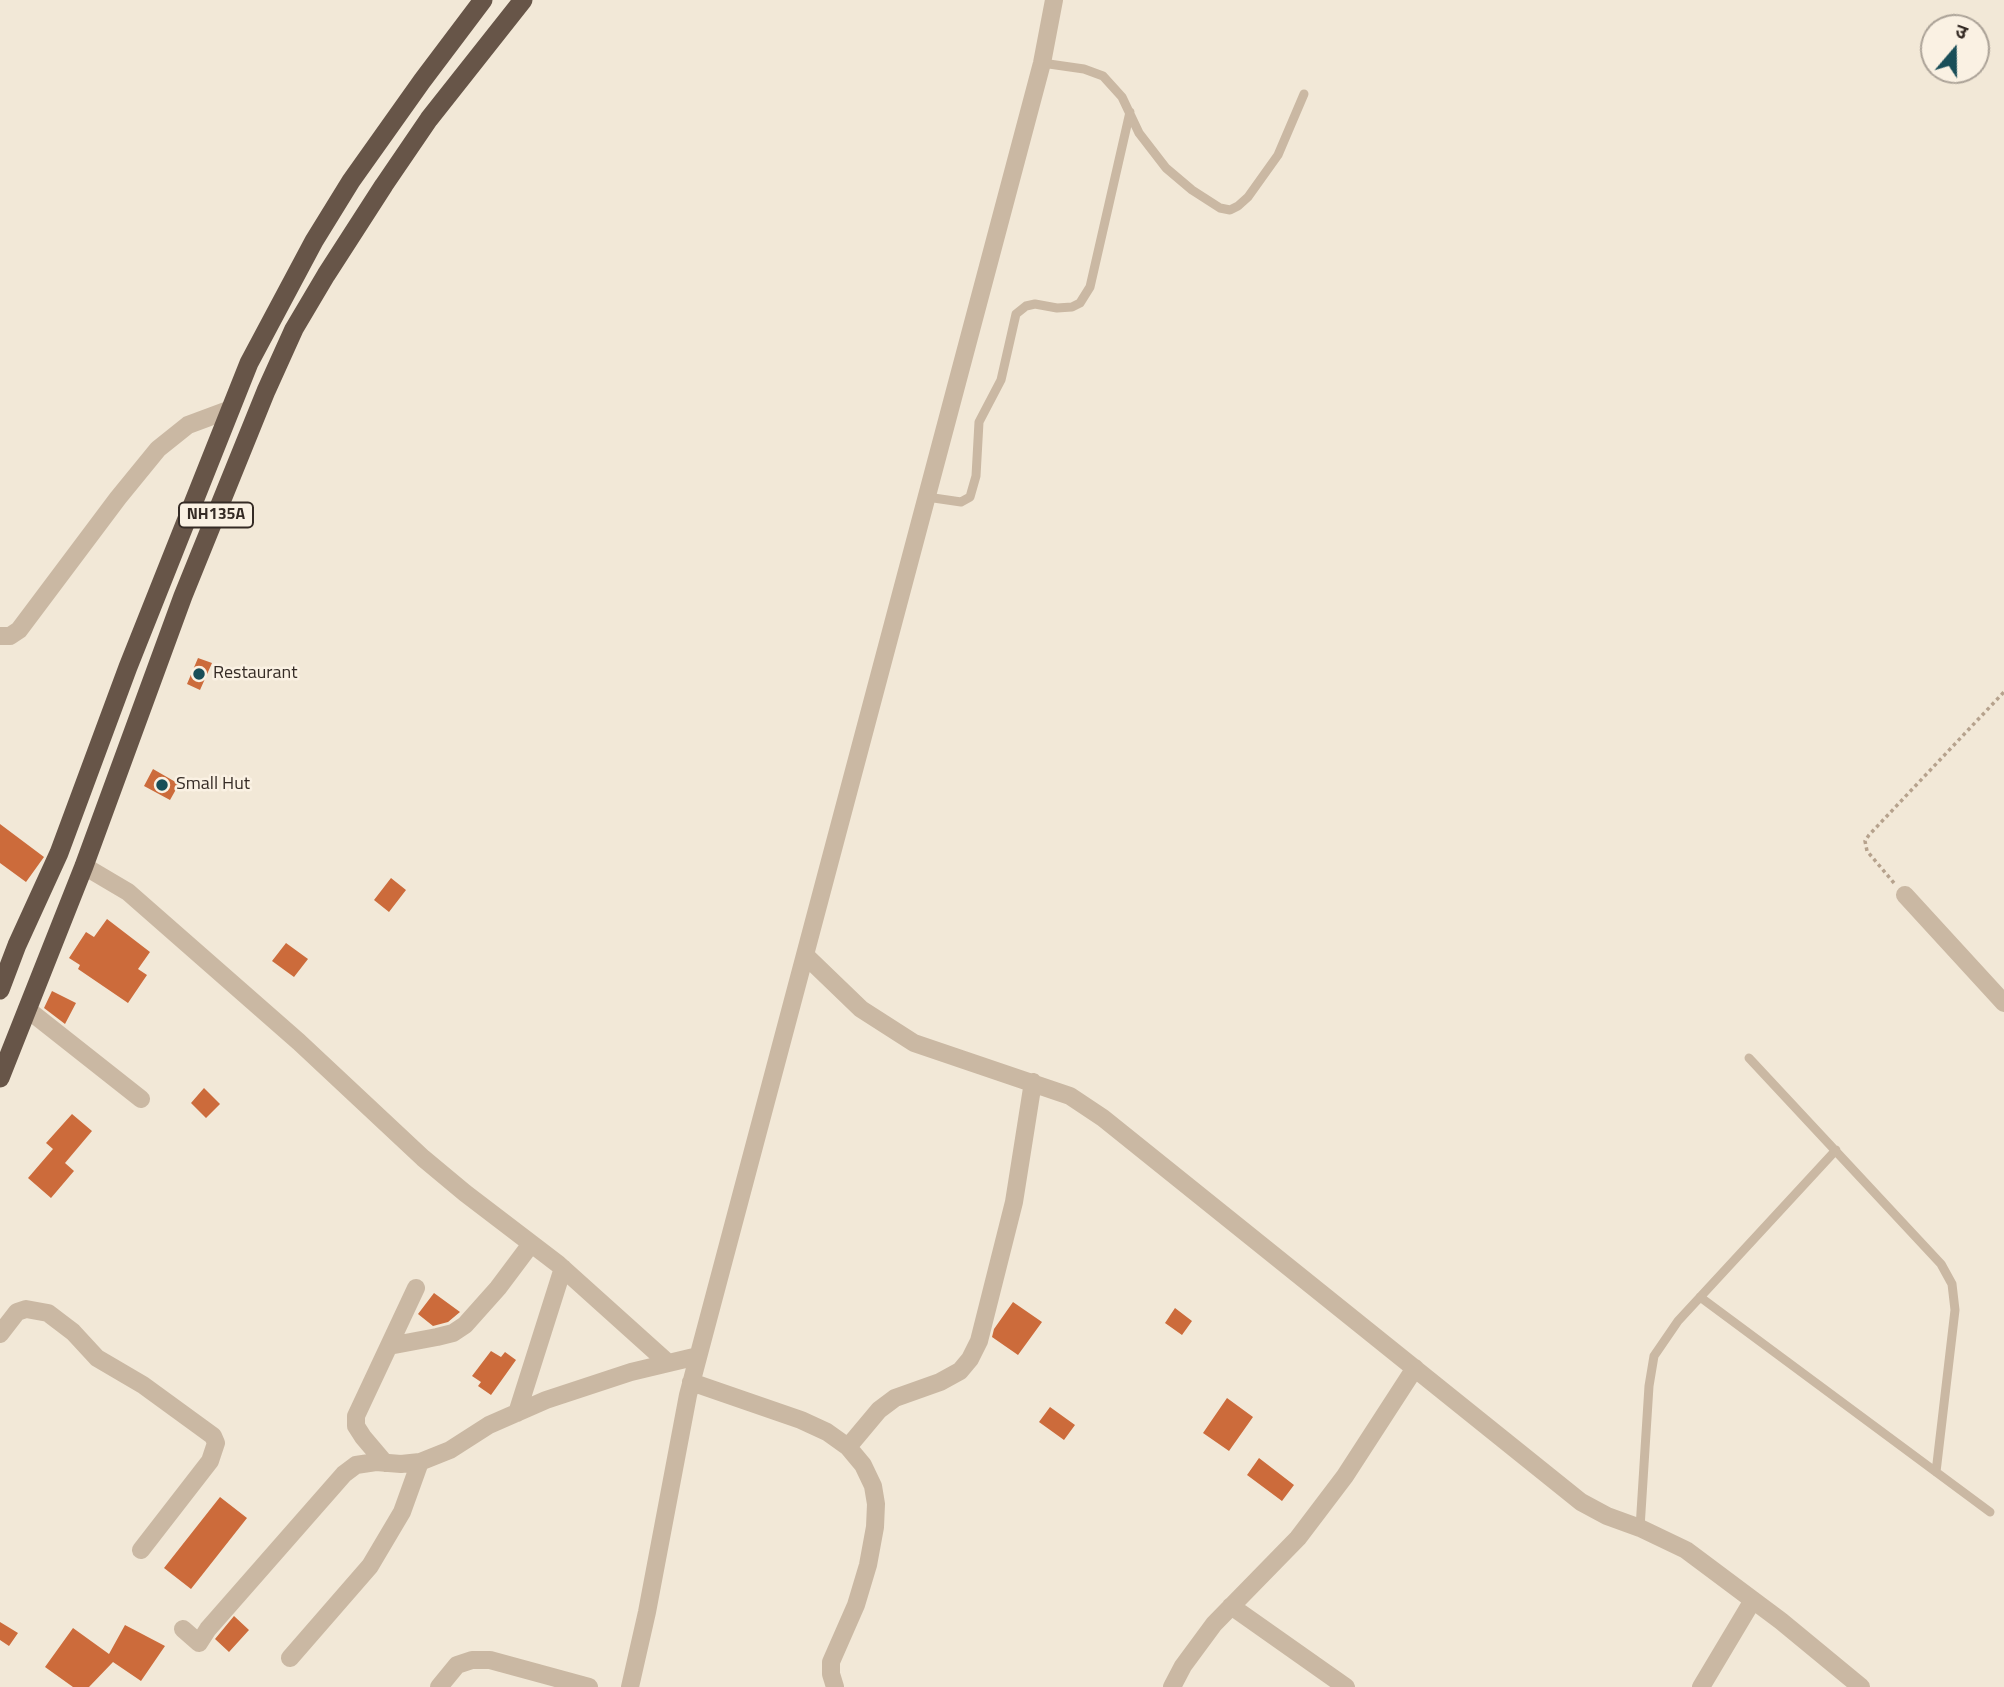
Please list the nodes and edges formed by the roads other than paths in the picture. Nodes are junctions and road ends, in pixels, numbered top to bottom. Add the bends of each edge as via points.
1 (483, 0) edge
2 (523, 0) edge
3 (1054, 0) edge
4 (1042, 63) junction
5 (1304, 94) dead end
6 (1130, 112) junction
7 (231, 409) junction
8 (927, 497) junction
9 (0, 636) edge
10 (84, 866) junction
11 (1905, 895) road end
12 (806, 956) junction
13 (0, 990) edge
14 (2004, 1003) edge
15 (27, 1009) junction
16 (1749, 1058) dead end
17 (0, 1078) edge
18 (1033, 1082) junction
19 (141, 1099) dead end
20 (1836, 1150) junction
21 (531, 1244) junction
22 (563, 1268) junction
23 (416, 1288) dead end
24 (1700, 1297) junction
25 (0, 1334) edge
26 (389, 1346) junction
27 (698, 1356) junction
28 (667, 1362) junction
29 (1415, 1368) junction
30 (691, 1382) junction
31 (517, 1413) junction
32 (848, 1447) junction
33 (421, 1462) junction
34 (385, 1463) junction
35 (1936, 1472) junction
36 (1990, 1512) dead end
37 (1640, 1528) junction
38 (141, 1550) dead end
39 (1753, 1600) junction
40 (1231, 1606) junction
41 (183, 1629) dead end
42 (290, 1658) dead end
43 (1859, 1686) edge
44 (439, 1687) edge
45 (589, 1687) edge
46 (630, 1687) edge
47 (835, 1687) edge
48 (1172, 1687) edge
49 (1346, 1687) edge
50 (1701, 1687) edge

1 - 7 highway, NH135A via 351,181 314,241
2 - 10 highway, NH135A via 429,119 294,329 183,596
3 - 4 street
4 - 6 lane via 1103,76
4 - 8 street
5 - 6 lane via 1278,155 1248,197 1230,210 1202,197 1166,168 1150,150
6 - 8 lane via 1090,287 1072,307 1035,304 1016,314 1001,380 979,422 970,497 961,502
7 - 9 street via 188,425 158,450 19,630
7 - 13 highway, NH135A via 59,853
8 - 12 street
10 - 15 highway, NH135A
10 - 21 street via 128,892 423,1158
11 - 14 street
12 - 18 street via 861,1009 914,1043
12 - 27 street
15 - 17 highway, NH135A
15 - 19 street
16 - 20 lane
18 - 29 street via 1070,1096 1103,1118
18 - 32 street via 1009,1226 979,1341 970,1359 940,1382 895,1398
20 - 24 lane
20 - 35 lane via 1941,1264 1952,1284 1955,1310
21 - 22 street
21 - 26 street via 465,1325 445,1335
22 - 28 street
22 - 31 street
23 - 26 street
24 - 35 lane
24 - 37 lane via 1654,1356
25 - 38 street via 26,1308 48,1313 97,1358 214,1436 209,1461
26 - 34 street via 356,1416 356,1426
27 - 28 street
27 - 30 street
28 - 31 street
29 - 37 street via 1581,1502
29 - 40 street via 1345,1476 1298,1538
30 - 32 street via 801,1420
30 - 46 street
31 - 33 street
32 - 47 street via 873,1486 875,1527 856,1605 831,1662
33 - 34 street
33 - 42 street via 402,1512 370,1566
34 - 41 street via 356,1465 344,1474 199,1643
35 - 36 lane
37 - 39 street via 1686,1550
39 - 43 street
39 - 50 street
40 - 48 street via 1199,1642
40 - 49 street
44 - 45 street via 457,1665 472,1660 490,1660

